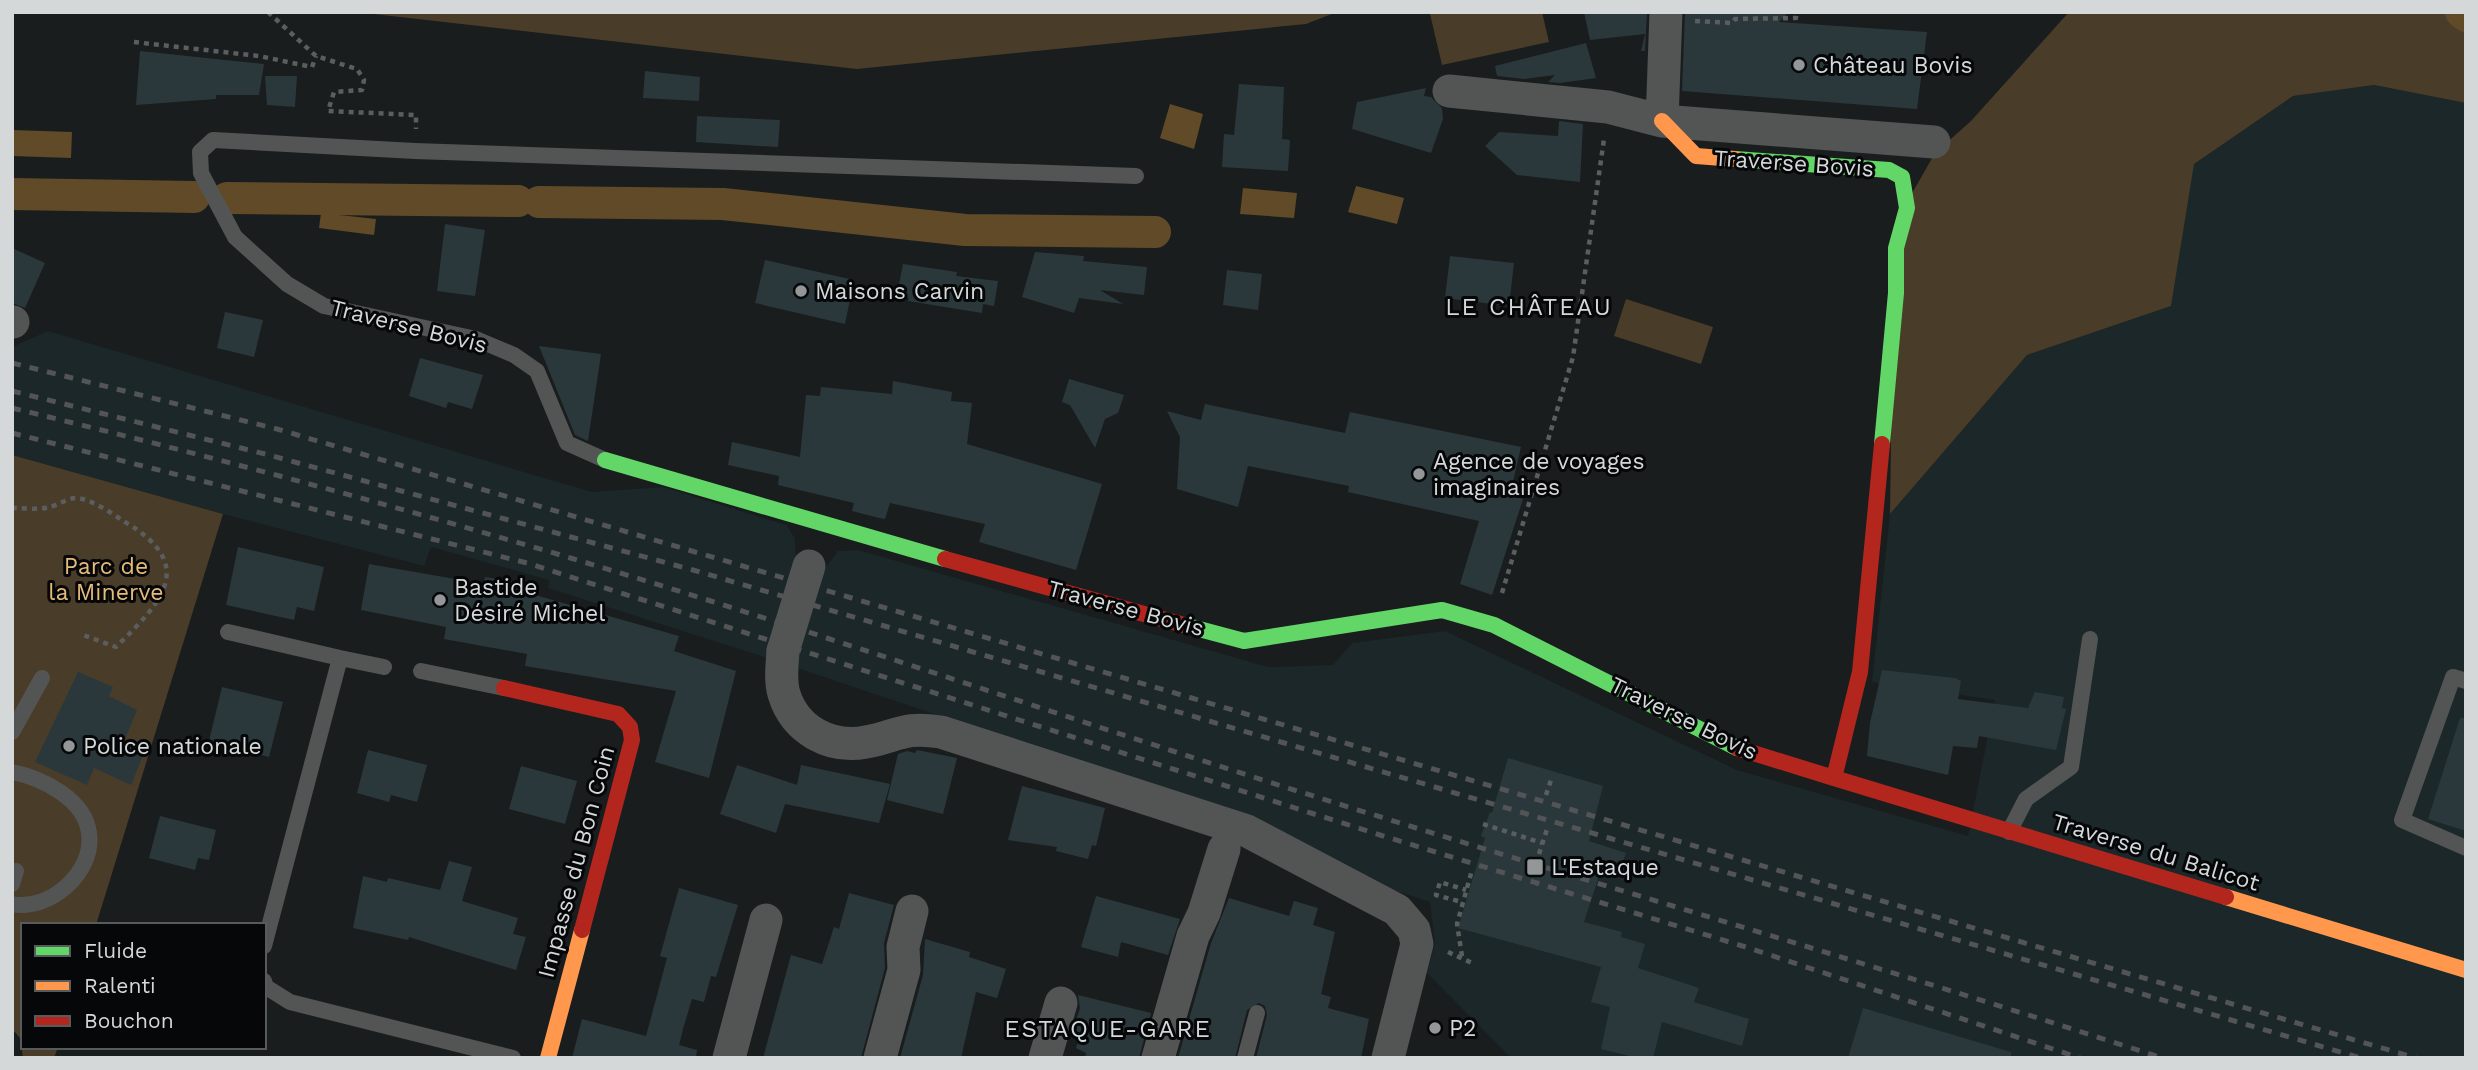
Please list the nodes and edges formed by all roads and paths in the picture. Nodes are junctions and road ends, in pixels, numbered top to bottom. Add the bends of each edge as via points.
1 (268, 12) edge
2 (1796, 12) edge
3 (1666, 16) edge
4 (134, 42) dead end
5 (316, 56) junction
6 (1449, 91) dead end
7 (1662, 121) junction
8 (1934, 142) dead end
9 (415, 151) junction
10 (1602, 156) dead end
11 (1136, 176) dead end
12 (605, 460) joint
13 (12, 508) edge
14 (822, 525) junction
15 (1494, 625) junction
16 (228, 632) dead end
17 (83, 635) dead end
18 (2090, 639) dead end
19 (340, 658) junction
20 (384, 667) dead end
21 (421, 671) dead end
22 (42, 678) dead end
23 (2466, 681) edge
24 (505, 688) joint
25 (12, 732) edge
26 (12, 772) edge
27 (1552, 777) dead end
28 (1834, 778) junction
29 (1546, 795) dead end
30 (1483, 824) dead end
31 (1547, 829) dead end
32 (2009, 832) junction
33 (1542, 843) junction
34 (2466, 848) edge
35 (1224, 849) dead end
36 (1539, 854) dead end
37 (1472, 870) dead end
38 (1466, 890) junction
39 (1458, 901) dead end
40 (12, 904) edge
41 (912, 911) dead end
42 (766, 920) dead end
43 (266, 938) edge
44 (1451, 953) dead end
45 (1462, 956) junction
46 (1472, 963) dead end
47 (2466, 970) edge
48 (266, 987) edge
49 (1061, 1003) dead end
50 (1257, 1013) dead end
51 (513, 1058) edge
52 (548, 1058) edge
53 (729, 1058) edge
54 (880, 1058) edge
55 (1045, 1058) edge
56 (1158, 1058) edge
57 (1245, 1058) edge
58 (1388, 1058) edge

1 - 5 path
2 - 3 path via 1796,18 1735,19 1732,23
3 - 7 street
4 - 5 path via 259,56 312,67
5 - 9 path via 357,69 364,80 362,90 334,92 328,111 416,115
6 - 7 street via 1608,107
7 - 8 street
7 - 28 street, Traverse Bovis via 1696,156 1889,170 1902,177 1909,198 1896,245 1896,293 1860,672
9 - 11 lane
9 - 12 lane, Traverse Bovis via 213,140 200,152 201,173 235,237 287,284 324,306 476,339 514,355 537,371 567,443
10 - 15 path via 1573,357
12 - 14 street, Traverse Bovis
13 - 17 path via 47,508 75,498 99,506 149,537 166,559 164,593 116,647
14 - 15 street, Traverse Bovis via 1244,641 1443,610
14 - 58 street, bridge via 783,651 784,693 810,732 846,743 867,742 902,730 941,732 1247,831 1397,910 1415,930 1417,944
15 - 28 street, Traverse Bovis via 1743,751
16 - 19 lane
18 - 32 lane via 2071,767 2026,799
19 - 20 lane
19 - 43 lane
21 - 24 lane
22 - 25 lane
23 - 34 lane via 2453,677 2402,820
24 - 52 street, Impasse du Bon Coin via 618,713 630,727 632,740
26 - 40 lane via 33,776 69,798 89,831 78,871 55,897 25,907
27 - 29 path
28 - 32 street, Traverse du Balicot
30 - 33 path
31 - 33 path
32 - 47 street, Traverse du Balicot
33 - 36 path
35 - 56 street
37 - 38 path
38 - 39 path via 1440,882 1436,895
38 - 45 path via 1457,925
41 - 54 street via 903,947 904,970
42 - 53 street
44 - 45 path
45 - 46 path
48 - 51 lane via 290,1002
49 - 55 street
50 - 57 lane

